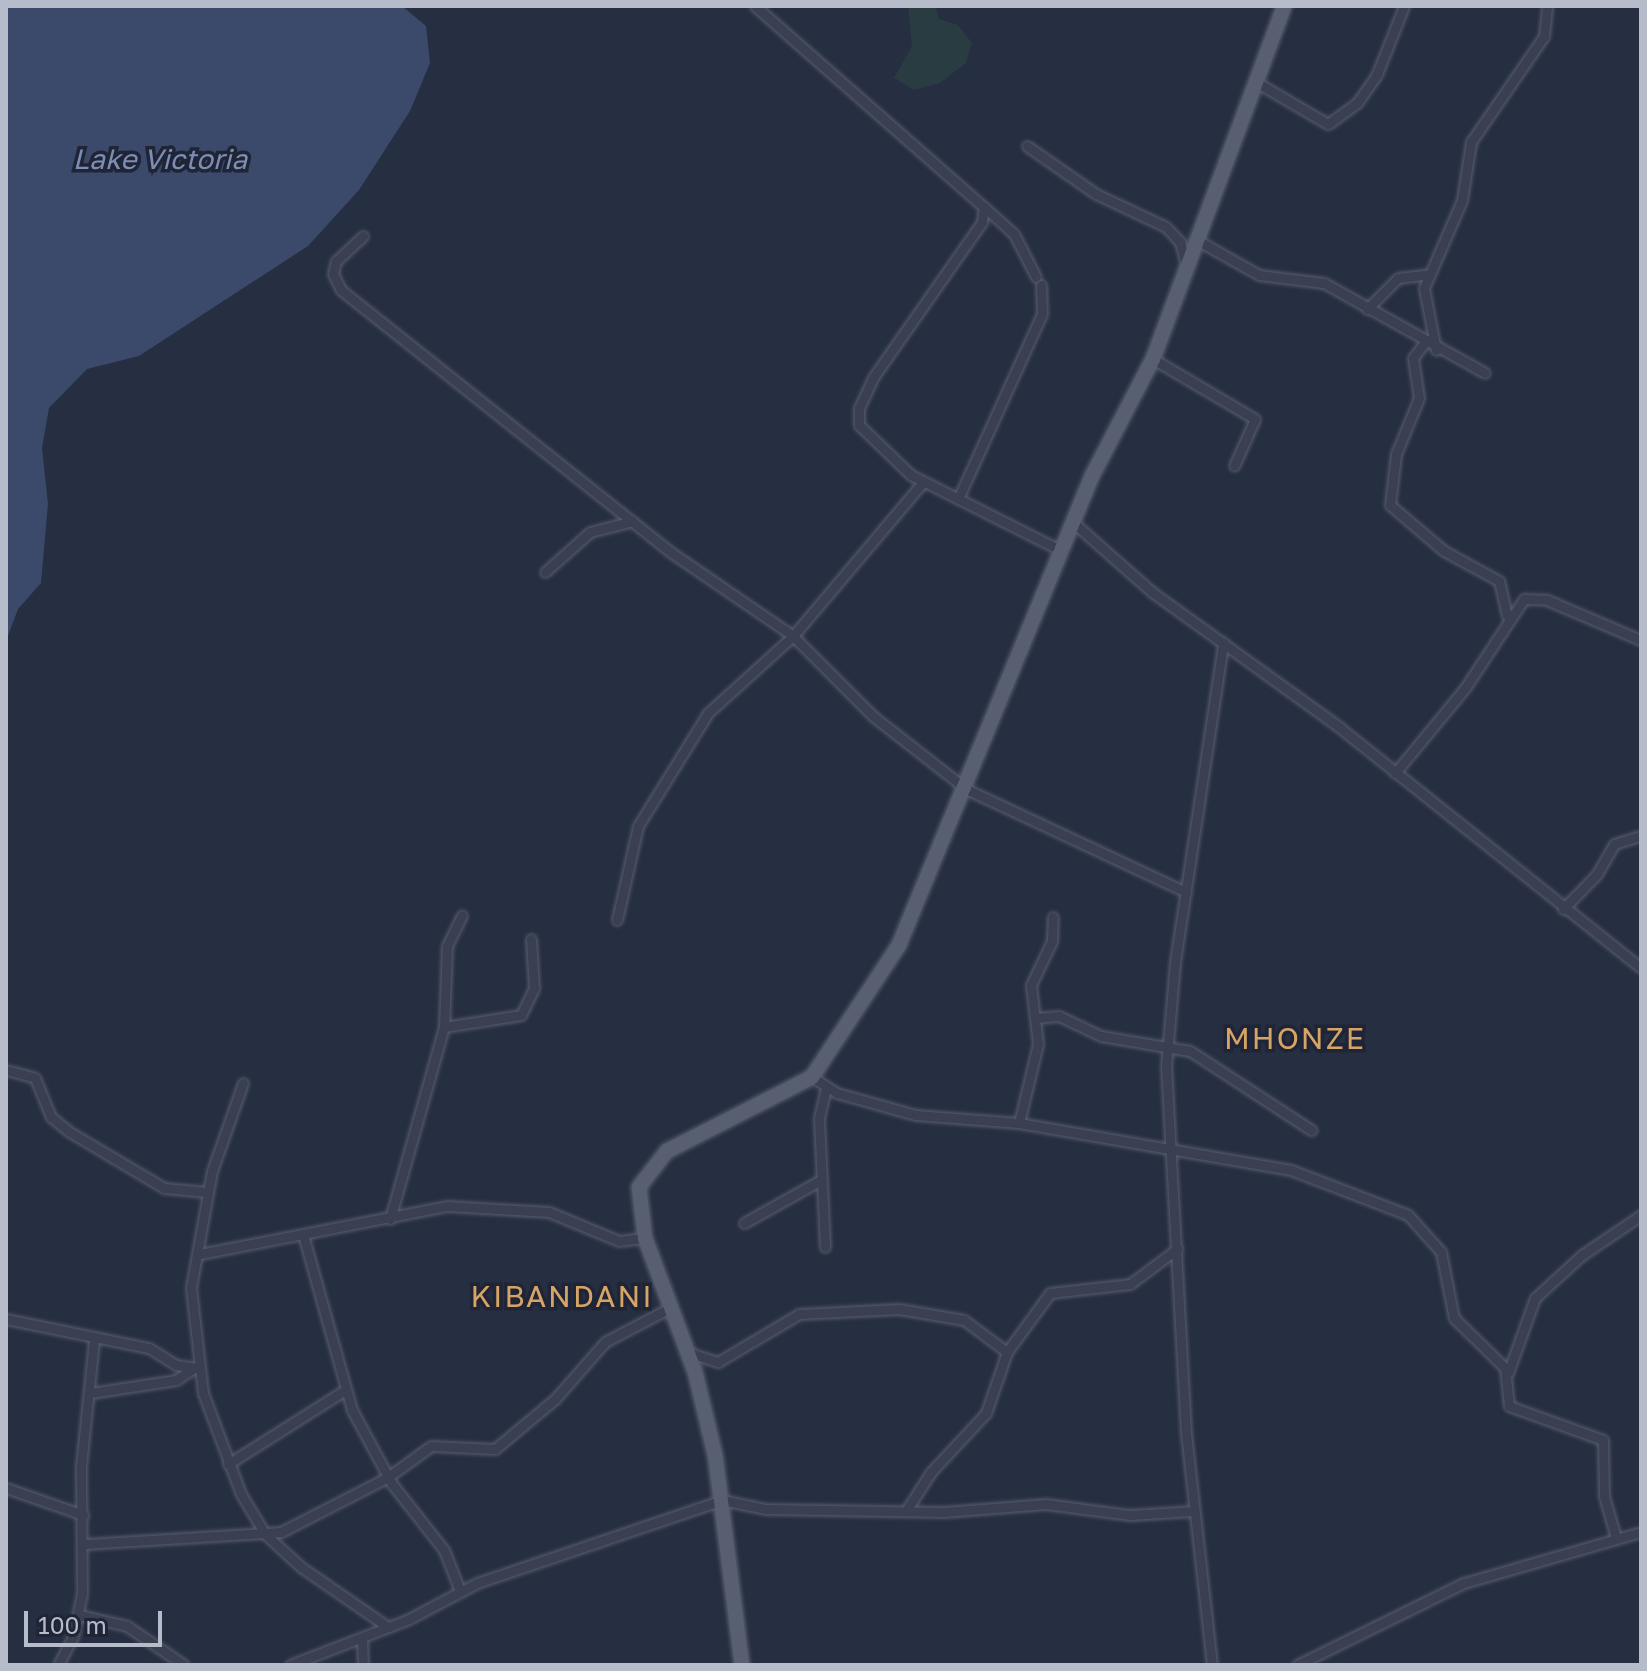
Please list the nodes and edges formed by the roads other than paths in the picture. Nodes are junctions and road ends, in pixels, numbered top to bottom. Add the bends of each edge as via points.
1 (755, 6) edge
2 (1284, 6) edge
3 (1404, 6) edge
4 (1547, 6) edge
5 (1256, 82) junction
6 (1027, 146) dead end
7 (984, 207) junction
8 (363, 236) dead end
9 (1197, 240) junction
10 (1187, 269) junction
11 (1430, 274) junction
12 (1367, 309) junction
13 (1425, 342) junction
14 (1436, 350) junction
15 (1153, 359) junction
16 (1485, 373) dead end
17 (1234, 466) dead end
18 (923, 482) junction
19 (958, 499) junction
20 (633, 521) junction
21 (1074, 523) junction
22 (1062, 551) junction
23 (545, 572) dead end
24 (1507, 616) junction
25 (793, 636) junction
26 (1641, 640) edge
27 (1223, 643) junction
28 (1395, 773) junction
29 (966, 789) junction
30 (1641, 836) edge
31 (1186, 892) junction
32 (1563, 909) junction
33 (462, 915) dead end
34 (1053, 917) dead end
35 (617, 920) dead end
36 (531, 939) dead end
37 (1641, 968) edge
38 (1036, 1018) junction
39 (444, 1027) junction
40 (1168, 1043) junction
41 (6, 1070) edge
42 (812, 1077) junction
43 (243, 1083) dead end
44 (826, 1088) junction
45 (1019, 1123) junction
46 (1311, 1130) dead end
47 (1168, 1147) junction
48 (819, 1181) junction
49 (207, 1192) junction
50 (1641, 1215) edge
51 (390, 1219) junction
52 (744, 1223) dead end
53 (304, 1238) junction
54 (645, 1238) junction
55 (825, 1247) dead end
56 (1177, 1249) junction
57 (200, 1254) junction
58 (6, 1307) edge
59 (670, 1308) junction
60 (6, 1319) edge
61 (22, 1321) junction
62 (94, 1340) junction
63 (687, 1352) junction
64 (1007, 1352) junction
65 (196, 1368) junction
66 (1508, 1373) junction
67 (345, 1390) junction
68 (91, 1393) junction
69 (228, 1464) junction
70 (388, 1477) junction
71 (6, 1488) edge
72 (722, 1500) junction
73 (906, 1511) junction
74 (1193, 1511) junction
75 (83, 1515) junction
76 (254, 1519) junction
77 (1641, 1532) edge
78 (248, 1533) junction
79 (265, 1534) junction
80 (1616, 1538) junction
81 (86, 1544) junction
82 (460, 1591) junction
83 (79, 1615) junction
84 (388, 1627) junction
85 (362, 1638) junction
86 (58, 1665) edge
87 (184, 1665) edge
88 (290, 1665) edge
89 (363, 1665) edge
90 (742, 1665) edge
91 (1212, 1665) edge
92 (1297, 1665) edge

1 - 7 street
2 - 5 main road
3 - 5 street via 1382,66 1357,103 1328,124
4 - 11 street via 1544,36 1471,142 1462,200
5 - 9 main road
6 - 10 street via 1096,194 1166,227 1180,242
7 - 18 street via 982,222 874,376 859,408 865,436
7 - 19 street via 1014,234 1039,281 1042,314
8 - 20 street via 336,261 333,274 341,290
9 - 10 main road
9 - 12 street via 1259,275 1324,283
10 - 15 main road
11 - 12 street via 1398,278
11 - 14 street via 1423,303
12 - 13 street
13 - 14 street
13 - 24 street via 1413,358 1419,398 1396,454 1390,505 1444,551 1499,581
14 - 16 street
15 - 17 street via 1255,419
15 - 21 main road
18 - 19 street
18 - 25 street
19 - 22 street
20 - 23 street via 590,532
20 - 25 street
21 - 22 main road
21 - 27 street via 1152,592
22 - 29 main road
24 - 26 street via 1524,599 1535,598
24 - 28 street via 1465,688
25 - 29 street via 874,717
25 - 35 street via 714,705 654,798 632,845
27 - 28 street
27 - 31 street
28 - 32 street
29 - 31 street
29 - 42 main road via 899,945
30 - 32 street via 1614,844 1597,874
31 - 40 street
32 - 37 street
33 - 39 street via 447,946
34 - 38 street via 1052,941 1031,985
36 - 39 street via 534,988 521,1015
38 - 40 street via 1059,1016 1101,1036
38 - 45 street via 1037,1058
39 - 51 street
40 - 46 street via 1217,1065
40 - 47 street
41 - 49 street via 35,1078 51,1117 68,1131 164,1188
42 - 44 street
42 - 54 main road via 667,1151 651,1166 639,1187
43 - 49 street
44 - 45 street via 916,1115
44 - 48 street via 819,1118
45 - 47 street
47 - 56 street
47 - 66 street via 1291,1170 1408,1215 1441,1252 1454,1318
48 - 52 street
48 - 55 street
49 - 57 street
50 - 66 street via 1582,1255 1535,1298
51 - 53 street
51 - 54 street via 447,1206 534,1210 619,1241
53 - 57 street
53 - 67 street
54 - 59 main road
56 - 64 street via 1130,1284 1050,1293
56 - 74 street
57 - 65 street via 191,1288
58 - 61 street
59 - 63 main road
59 - 70 street via 605,1342 501,1446 451,1451 436,1445
60 - 61 street
61 - 62 street
62 - 65 street via 149,1348
62 - 68 street
63 - 64 street via 718,1362 799,1314 899,1309 964,1320
63 - 72 main road
64 - 73 street via 986,1413 931,1472
65 - 68 street via 176,1380
65 - 69 street
66 - 80 street via 1509,1406 1603,1440 1605,1505
67 - 69 street
67 - 70 street
68 - 75 street via 81,1466
69 - 76 street
70 - 79 street via 293,1527
70 - 82 street via 444,1550
71 - 75 street
72 - 73 street via 766,1509
72 - 82 street
72 - 90 main road
73 - 74 street via 1046,1504 1130,1515
74 - 91 street
75 - 81 street
76 - 78 street
76 - 79 street
77 - 80 street
78 - 79 street
78 - 81 street
79 - 84 street via 301,1567
80 - 92 street via 1464,1583
81 - 83 street
82 - 84 street
83 - 86 street
83 - 87 street via 127,1626
84 - 85 street
85 - 88 street
85 - 89 street

